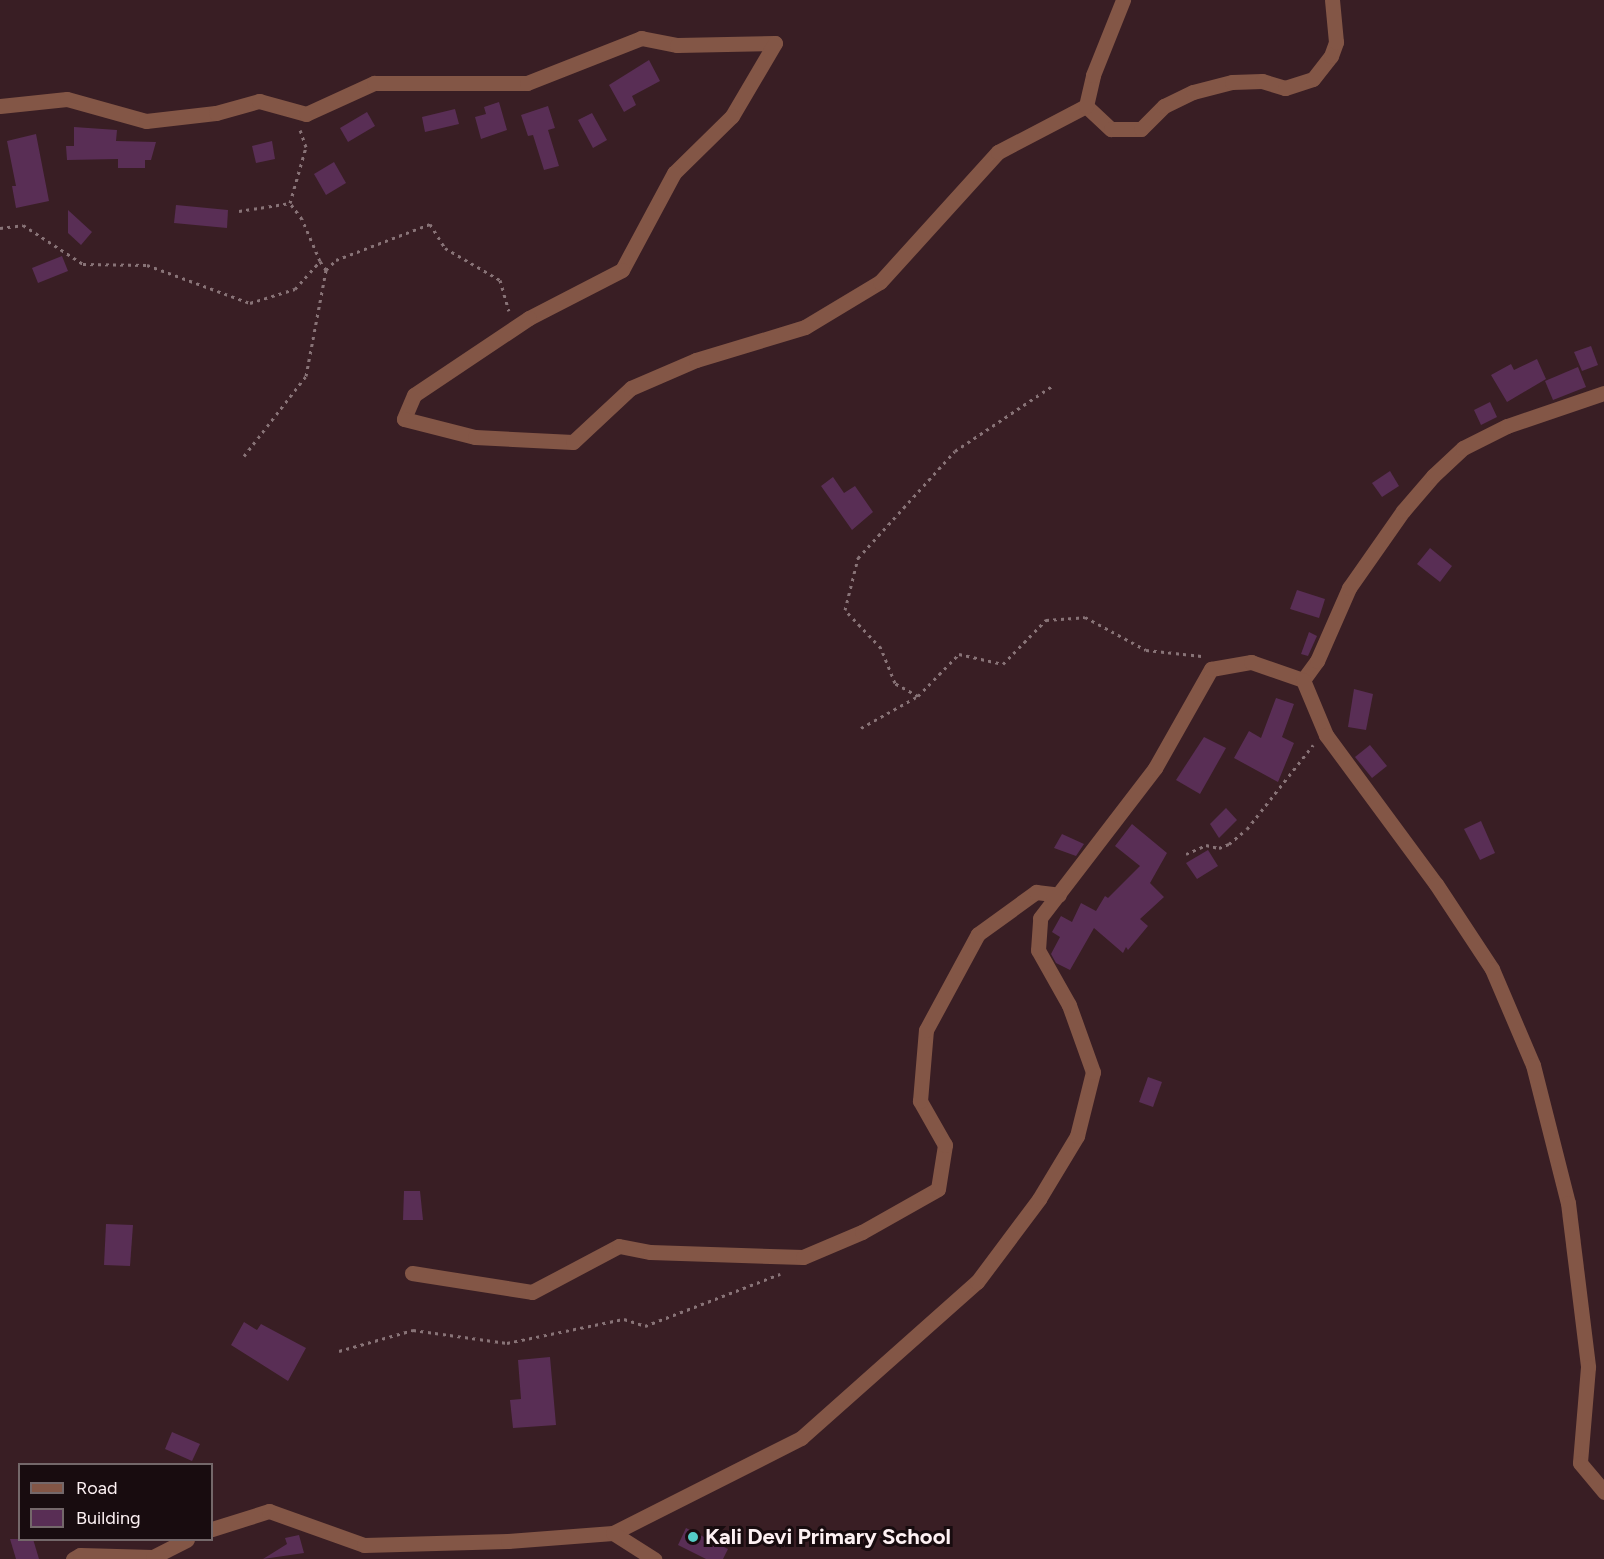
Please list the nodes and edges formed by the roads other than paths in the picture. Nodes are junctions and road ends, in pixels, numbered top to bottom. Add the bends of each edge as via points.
1 (1123, 0) edge
2 (1332, 0) edge
3 (0, 106) edge
4 (1086, 106) junction
5 (1604, 393) edge
6 (1303, 681) junction
7 (1059, 895) junction
8 (412, 1273) dead end
9 (1604, 1492) edge
10 (213, 1528) edge
11 (613, 1533) junction
12 (183, 1541) edge
13 (73, 1559) edge
14 (654, 1559) edge

1 - 4 street via 1093,75
2 - 4 street via 1336,42 1331,56 1312,79 1285,88 1262,81 1232,82 1193,92 1164,106 1141,129 1111,129
3 - 4 street via 67,99 146,121 216,113 259,101 306,114 374,83 527,83 641,39 677,45 775,43 732,116 675,173 622,270 515,327 414,395 404,419 475,437 573,442 631,388 696,360 805,327 880,282 998,152
5 - 6 street via 1507,426 1462,448 1432,476 1402,511 1349,588 1317,661
6 - 7 street via 1251,662 1211,669 1155,768
6 - 9 street via 1326,735 1436,884 1492,969 1533,1065 1568,1203 1588,1367 1580,1463
7 - 8 street via 1036,892 978,933 926,1030 920,1101 945,1145 938,1189 862,1232 795,1257 650,1252 619,1246 532,1292
7 - 11 street via 1040,918 1038,950 1069,1005 1093,1072 1077,1136 1039,1199 977,1282 801,1438
10 - 11 street via 269,1511 364,1545
11 - 14 street
12 - 13 street via 153,1557 80,1555

